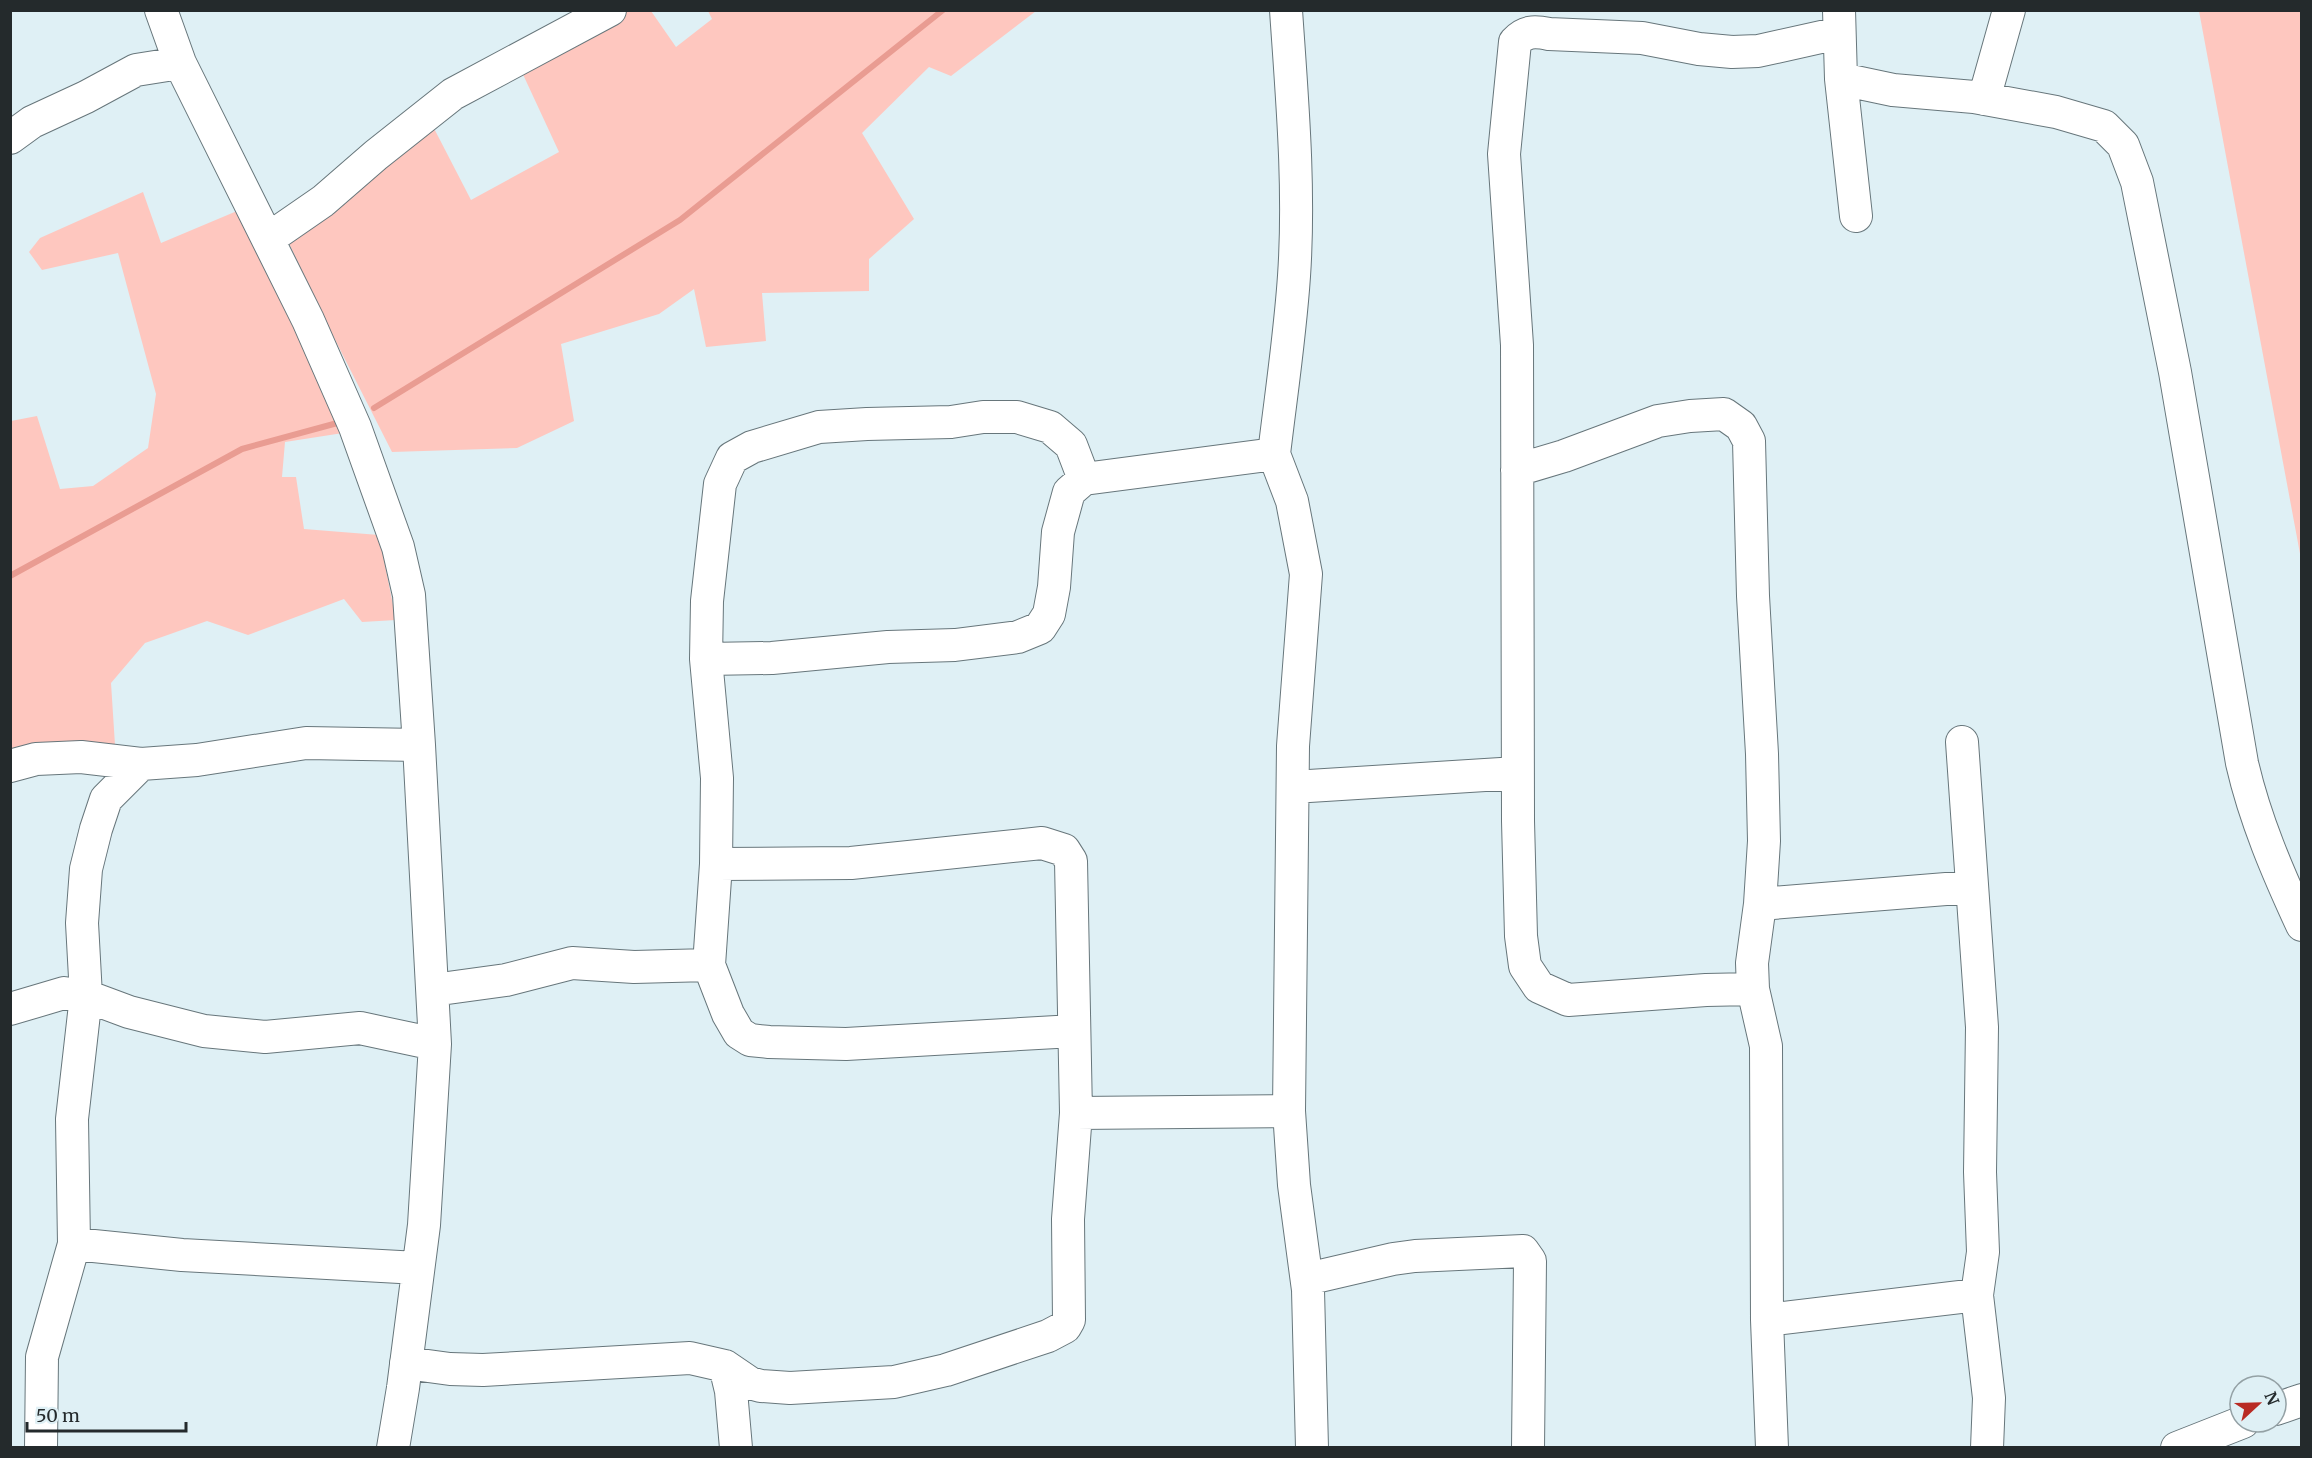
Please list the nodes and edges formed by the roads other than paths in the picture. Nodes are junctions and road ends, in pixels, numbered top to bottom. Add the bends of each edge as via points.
1 (610, 10) edge
2 (1286, 10) edge
3 (2009, 10) edge
4 (162, 11) edge
5 (1522, 22) edge
6 (1839, 22) edge
7 (180, 63) junction
8 (1841, 79) junction
9 (1984, 99) junction
10 (10, 138) edge
11 (1856, 216) dead end
12 (268, 238) junction
13 (1274, 454) junction
14 (1517, 470) junction
15 (1084, 479) junction
16 (706, 659) junction
17 (1962, 742) dead end
18 (419, 745) junction
19 (141, 764) junction
20 (10, 766) edge
21 (1517, 773) junction
22 (1293, 788) junction
23 (716, 864) junction
24 (1971, 887) junction
25 (1760, 904) junction
26 (2301, 925) edge
27 (709, 965) junction
28 (1753, 989) junction
29 (433, 990) junction
30 (86, 996) junction
31 (10, 1010) edge
32 (1074, 1031) junction
33 (435, 1044) junction
34 (1289, 1112) junction
35 (1076, 1113) junction
36 (74, 1244) junction
37 (418, 1268) junction
38 (1307, 1279) junction
39 (1977, 1294) junction
40 (1767, 1320) junction
41 (406, 1363) junction
42 (724, 1366) junction
43 (2228, 1428) edge
44 (41, 1448) edge
45 (393, 1448) edge
46 (736, 1448) edge
47 (1312, 1448) edge
48 (1528, 1448) edge
49 (1772, 1448) edge
50 (1988, 1448) edge
51 (2177, 1448) edge

1 - 12 street via 453,94 324,201
2 - 13 street via 1296,216 1294,275
3 - 9 street
4 - 7 street
5 - 6 street via 1549,34 1641,38 1732,52 1758,51
5 - 14 street via 1515,42 1504,154 1517,345
6 - 8 street
7 - 10 street via 136,70 32,122
7 - 12 street
8 - 9 street via 1893,90
8 - 11 street
9 - 26 street via 2056,112 2104,126 2123,145 2137,182 2175,372 2242,763 2261,830
12 - 18 street via 355,427 398,547 409,595
13 - 15 street
13 - 22 street via 1292,501 1306,574
14 - 21 street
14 - 25 street via 1658,421 1724,414 1741,426 1750,452 1764,841
15 - 16 street via 1069,492 1058,532 1049,614 1040,628 1018,637 955,645
15 - 16 street via 1071,445 1050,427 1017,417 819,428 752,447 732,458 720,484 707,601
16 - 23 street via 717,778
17 - 24 street
18 - 19 street via 306,743 197,760
18 - 29 street
19 - 20 street via 81,757 36,759
19 - 30 street via 106,798 86,869 82,923
21 - 22 street
21 - 28 street via 1521,936 1525,966 1539,987 1568,1000
22 - 34 street
23 - 27 street
23 - 32 street via 851,863 1042,843 1064,850 1071,861
24 - 25 street
24 - 39 street via 1982,1027 1983,1252
25 - 28 street via 1752,963
27 - 29 street via 634,967 572,963 506,980
27 - 32 street via 735,1027 750,1040 846,1044
28 - 40 street via 1766,1046
29 - 33 street
30 - 31 street via 64,993
30 - 33 street via 129,1012 204,1031 265,1037 360,1028
30 - 36 street via 72,1119
32 - 35 street
33 - 37 street
34 - 35 street
34 - 38 street
35 - 42 street via 1068,1219 1069,1320 1059,1332 946,1370 894,1382 761,1386
36 - 37 street via 182,1256
36 - 44 street via 42,1357
37 - 41 street
38 - 47 street
38 - 48 street via 1415,1256 1523,1251 1530,1261
39 - 40 street
39 - 50 street via 1989,1398
40 - 49 street
41 - 42 street via 483,1370 690,1359
41 - 45 street
42 - 46 street via 731,1391
43 - 51 street

